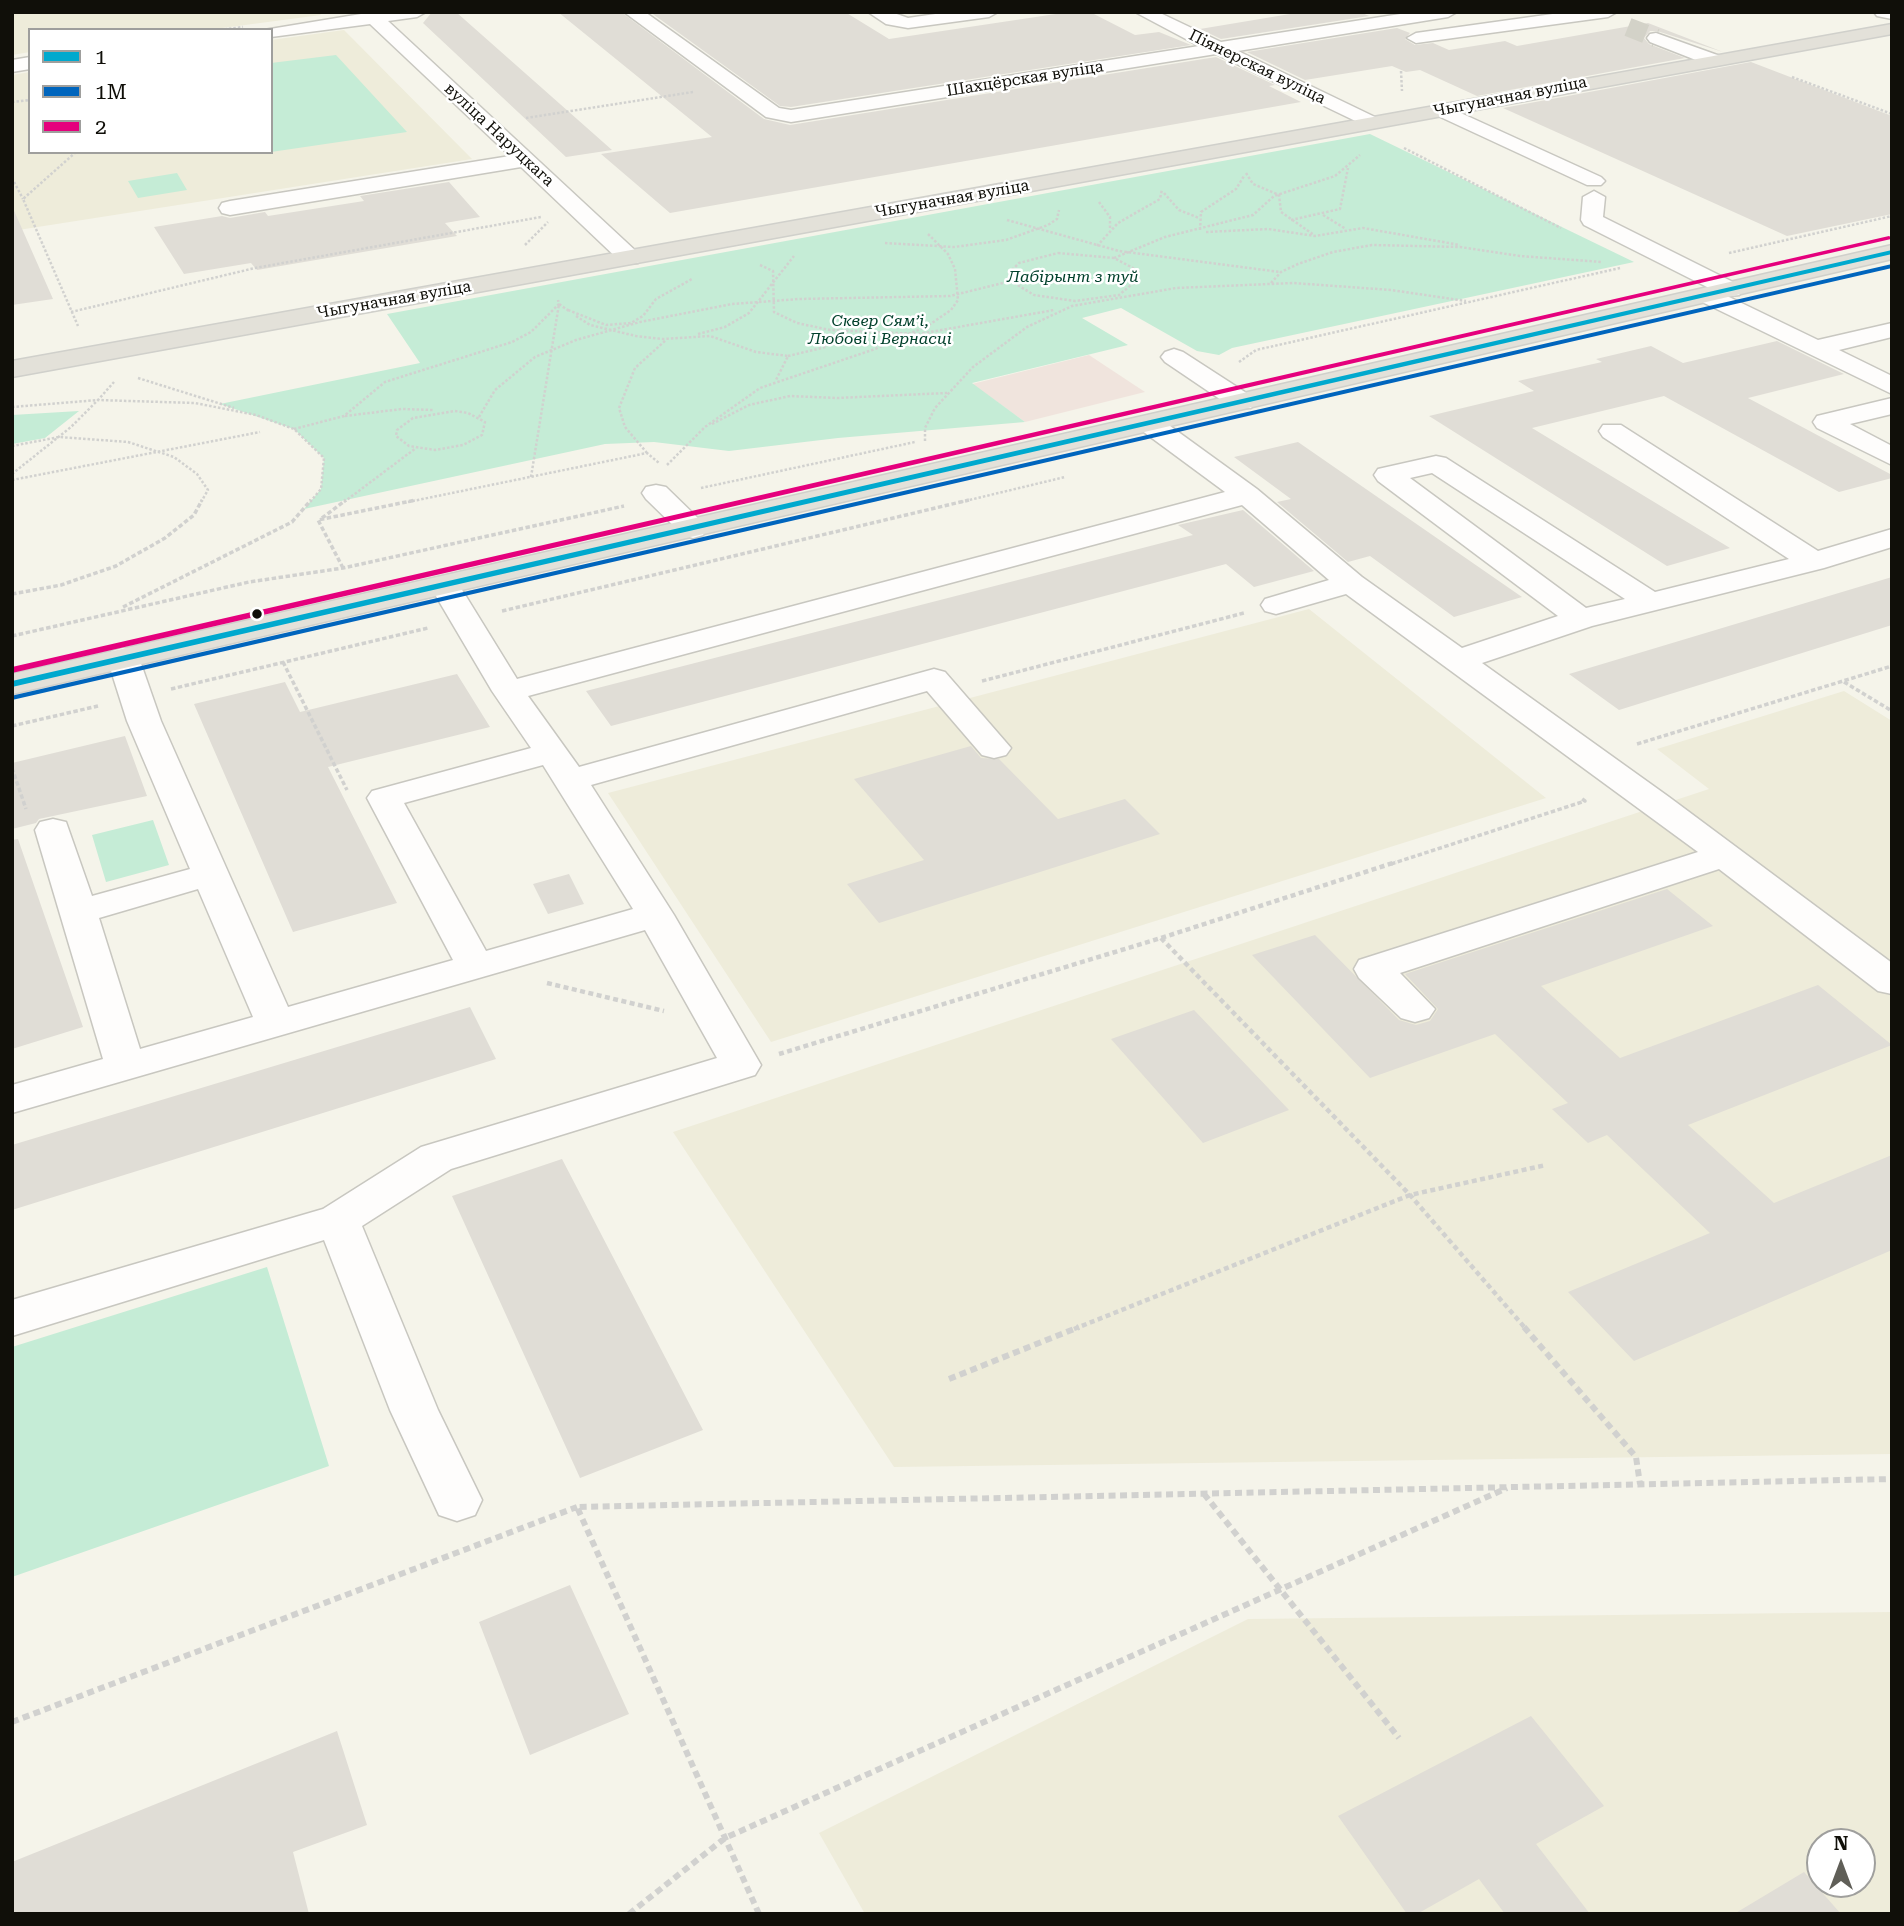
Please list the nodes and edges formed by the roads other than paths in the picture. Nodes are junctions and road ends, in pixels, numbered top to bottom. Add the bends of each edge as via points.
1 (417, 12) edge
2 (633, 12) edge
3 (877, 12) edge
4 (989, 12) edge
5 (1144, 12) edge
6 (1448, 12) edge
7 (1883, 12) edge
8 (1892, 14) edge
9 (371, 15) edge
10 (1607, 16) tunnel mouth
11 (1892, 29) edge
12 (273, 32) edge
13 (1285, 38) junction
14 (1656, 38) tunnel mouth
15 (1394, 41) dead end
16 (1357, 45) dead end
17 (1217, 48) junction
18 (1713, 60) junction
19 (1441, 110) junction
20 (1370, 122) junction
21 (525, 160) junction
22 (230, 208) dead end
23 (1892, 252) edge
24 (630, 258) junction
25 (1731, 290) junction
26 (1706, 295) junction
27 (1892, 331) edge
28 (1816, 348) junction
29 (1174, 357) dead end
30 (12, 369) edge
31 (1892, 386) edge
32 (1242, 402) junction
33 (1892, 406) edge
34 (1150, 424) junction
35 (1612, 431) dead end
36 (1892, 457) edge
37 (660, 486) road end
38 (1248, 495) junction
39 (692, 529) junction
40 (1892, 538) edge
41 (1814, 562) junction
42 (1350, 583) junction
43 (444, 586) junction
44 (1649, 601) junction
45 (1276, 605) road end
46 (1581, 620) junction
47 (123, 658) junction
48 (1456, 662) junction
49 (12, 684) edge
50 (508, 691) junction
51 (994, 748) dead end
52 (561, 766) junction
53 (53, 830) dead end
54 (1722, 856) junction
55 (211, 874) junction
56 (78, 912) junction
57 (654, 915) junction
58 (475, 966) junction
59 (1887, 994) edge
60 (1415, 1009) dead end
61 (275, 1023) junction
62 (125, 1066) junction
63 (12, 1099) edge
64 (338, 1220) junction
65 (12, 1318) edge
66 (457, 1500) dead end

1 - 9 street
2 - 17 street, Шахцёрская вуліца via 773,113 790,116
3 - 4 street via 908,23
5 - 17 street, Піянерская вуліца
6 - 13 street, Шахцёрская вуліца
7 - 8 street
9 - 12 street
9 - 21 street, вуліца Наруцкага
10 - 15 street
11 - 18 main road, Чыгуначная вуліца
13 - 16 street
13 - 17 street, Шахцёрская вуліца
14 - 18 street
17 - 20 street, Піянерская вуліца
18 - 19 main road, Чыгуначная вуліца
19 - 20 main road, Чыгуначная вуліца
19 - 25 street via 1594,189 1592,220
20 - 24 main road, Чыгуначная вуліца
21 - 22 street
21 - 24 street, вуліца Наруцкага
23 - 25 main road
24 - 30 main road, Чыгуначная вуліца
25 - 26 main road
26 - 28 street
26 - 32 main road
27 - 28 street
28 - 31 street
29 - 32 street
32 - 34 main road
33 - 36 street via 1826,422
34 - 38 street
34 - 39 main road
35 - 41 street
37 - 39 street
38 - 42 street
38 - 50 street
39 - 43 main road
40 - 41 street
41 - 44 street
42 - 45 street
42 - 48 street
43 - 47 main road
43 - 50 street
44 - 46 street
44 - 46 street via 1436,464 1388,475
46 - 48 street
47 - 49 main road
47 - 55 street via 144,721
48 - 54 street via 1657,804
50 - 52 street
51 - 52 street via 934,679
52 - 57 street
52 - 58 street via 384,797
53 - 56 street
54 - 59 street
54 - 60 street via 1373,969
55 - 56 street
55 - 61 street
56 - 62 street
57 - 58 street
57 - 64 street via 741,1065 436,1158
58 - 61 street
61 - 62 street
62 - 63 street
64 - 65 street
64 - 66 street via 414,1410

